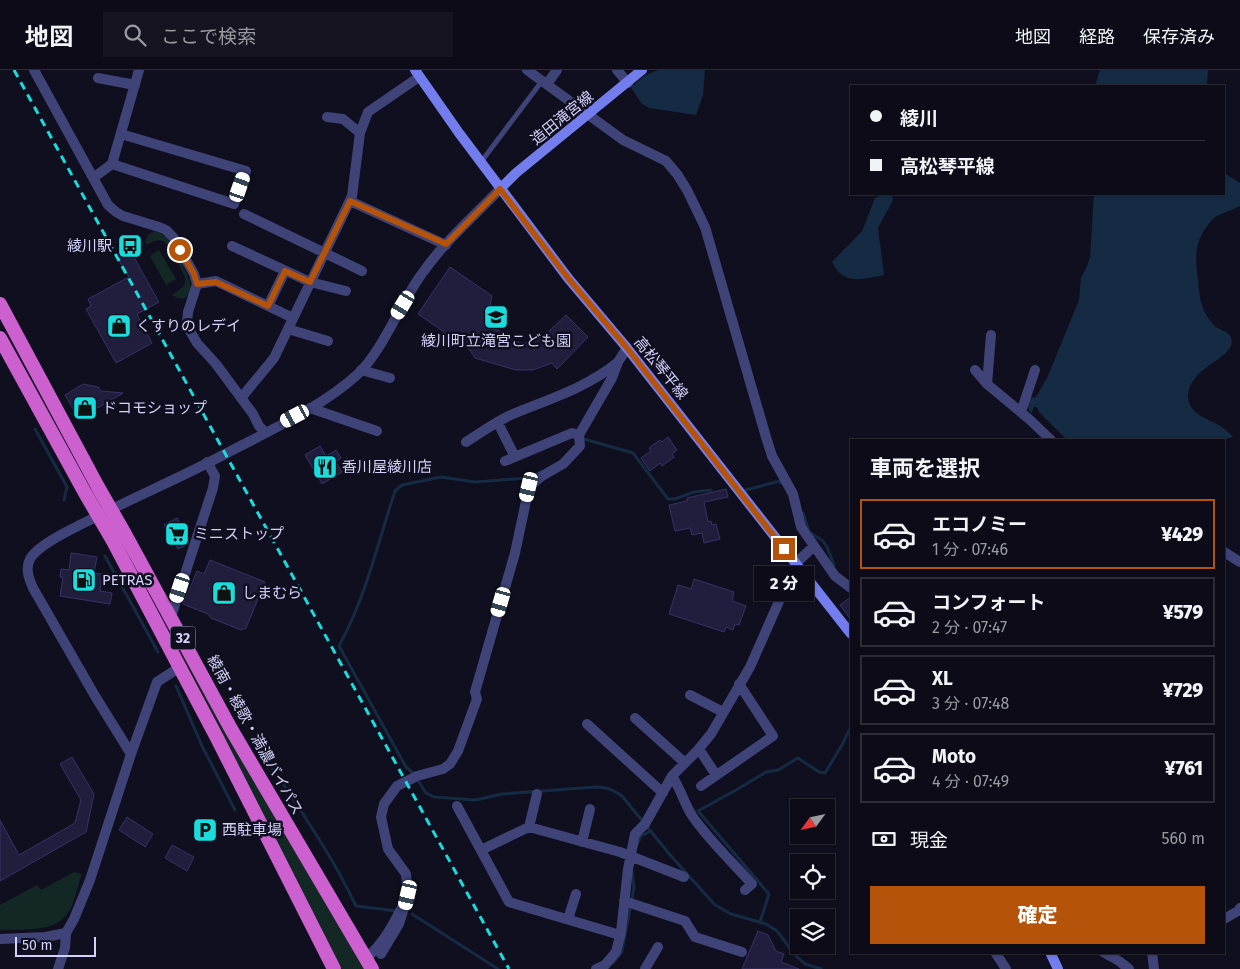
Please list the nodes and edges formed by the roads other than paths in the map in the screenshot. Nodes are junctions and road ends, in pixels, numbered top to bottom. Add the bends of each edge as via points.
1 (34, 70) edge
2 (139, 70) edge
3 (527, 70) edge
4 (557, 70) edge
5 (617, 70) edge
6 (642, 70) edge
7 (417, 74) edge
8 (98, 78) dead end
9 (545, 82) junction
10 (628, 83) junction
11 (135, 85) junction
12 (588, 115) junction
13 (327, 117) dead end
14 (360, 133) junction
15 (121, 134) junction
16 (481, 162) junction
17 (112, 164) junction
18 (93, 178) junction
19 (500, 189) junction
20 (350, 201) junction
21 (244, 214) dead end
22 (446, 244) junction
23 (232, 246) dead end
24 (324, 254) junction
25 (285, 271) junction
26 (362, 271) dead end
27 (310, 282) junction
28 (197, 284) junction
29 (346, 291) dead end
30 (0, 304) edge
31 (268, 306) junction
32 (293, 318) junction
33 (288, 329) junction
34 (991, 335) dead end
35 (0, 338) edge
36 (328, 341) dead end
37 (627, 348) junction
38 (618, 362) junction
39 (361, 370) junction
40 (976, 370) dead end
41 (1035, 370) dead end
42 (390, 378) dead end
43 (987, 384) junction
44 (240, 398) junction
45 (310, 408) junction
46 (1021, 412) junction
47 (498, 423) junction
48 (265, 432) junction
49 (377, 432) dead end
50 (579, 435) junction
51 (1049, 439) edge
52 (466, 442) dead end
53 (207, 462) junction
54 (105, 513) junction
55 (814, 546) junction
56 (1225, 553) edge
57 (1240, 562) edge
58 (796, 563) junction
59 (850, 587) edge
60 (171, 617) junction
61 (850, 633) edge
62 (180, 668) junction
63 (739, 684) junction
64 (690, 695) dead end
65 (723, 712) junction
66 (635, 718) dead end
67 (587, 724) dead end
68 (699, 749) junction
69 (131, 754) junction
70 (685, 763) junction
71 (716, 775) junction
72 (672, 776) junction
73 (701, 786) dead end
74 (663, 793) junction
75 (537, 794) dead end
76 (457, 806) dead end
77 (590, 810) dead end
78 (529, 827) junction
79 (582, 842) junction
80 (481, 850) junction
81 (633, 858) junction
82 (684, 877) dead end
83 (745, 890) dead end
84 (576, 894) dead end
85 (408, 895) junction
86 (629, 902) junction
87 (1240, 908) edge
88 (1225, 918) edge
89 (568, 919) junction
90 (66, 933) junction
91 (620, 935) junction
92 (0, 939) edge
93 (658, 947) dead end
94 (742, 952) dead end
95 (381, 954) dead end
96 (996, 954) edge
97 (1051, 954) edge
98 (1107, 954) edge
99 (1152, 954) edge
100 (369, 964) edge
101 (605, 968) edge
102 (58, 969) edge
103 (334, 969) edge
104 (645, 969) edge
105 (1006, 969) edge
106 (1058, 969) edge
107 (1130, 969) edge
108 (1154, 969) edge

1 - 18 street
2 - 11 street
3 - 9 street
4 - 9 street
5 - 10 street
6 - 10 main road, 造田滝宮線
7 - 14 street via 368,112
7 - 16 main road, 高松琴平線
8 - 11 street
9 - 12 street
9 - 16 lane
10 - 12 main road, 造田滝宮線
11 - 15 street
12 - 19 main road, 造田滝宮線
12 - 55 street via 624,140 666,160 696,205 772,456 793,494 801,527
13 - 14 street via 343,119
14 - 20 street
15 - 17 street
15 - 17 street via 246,170 234,204
16 - 19 main road, 高松琴平線
17 - 18 street
18 - 28 street via 108,205 116,212 166,230
19 - 22 street
19 - 37 main road, 高松琴平線
20 - 22 street
20 - 24 street
21 - 24 street
22 - 39 street via 420,276
23 - 25 street
24 - 26 street
24 - 27 street
25 - 27 street
25 - 31 street
27 - 29 street
27 - 32 street
28 - 31 street via 216,282
28 - 44 street via 188,312 190,331
30 - 54 highway, 綾南・綾歌・満濃バイパス / 32
31 - 32 street
32 - 33 street
33 - 36 street
33 - 44 street via 274,358
34 - 43 street
35 - 54 highway, 綾南・綾歌・満濃バイパス / 32
37 - 38 street
37 - 58 main road, 高松琴平線
38 - 47 street via 574,390
38 - 50 street
39 - 42 street
39 - 45 street
40 - 43 street
41 - 46 street
43 - 46 street
44 - 48 street
45 - 48 street
45 - 49 street
46 - 51 street
47 - 50 street via 510,459 572,433
47 - 52 street
48 - 53 street
50 - 85 street via 580,446 569,460 529,487 515,553 475,692 477,699 458,750 443,769 416,776 397,786 384,804 381,817 388,849 406,874
53 - 54 street
53 - 60 street via 215,476 213,488
54 - 60 highway, 綾南・綾歌・満濃バイパス / 32
54 - 62 highway, 綾南・綾歌・満濃バイパス / 32 via 113,540
54 - 69 street via 38,550 30,559 28,574 59,635
55 - 58 street
55 - 59 street via 836,576
56 - 57 street
58 - 61 main road, 高松琴平線
58 - 63 street via 754,659
60 - 100 highway, 綾南・綾歌・満濃バイパス / 32 via 230,729
62 - 69 street via 158,682
62 - 103 highway, 綾南・綾歌・満濃バイパス / 32
63 - 65 street
63 - 71 street via 773,736
64 - 65 street
65 - 68 street
66 - 70 street
67 - 74 street
68 - 70 street
68 - 71 street
69 - 90 street via 90,880
70 - 72 street
71 - 73 street
72 - 74 street
72 - 83 street via 694,819 752,884
74 - 81 street via 645,824 635,834
75 - 78 street
76 - 80 street
77 - 79 street
78 - 79 street
78 - 80 street
79 - 81 street
80 - 89 street via 509,902
81 - 82 street
81 - 86 street
84 - 89 street
85 - 95 street via 399,924
85 - 100 street
86 - 91 street
86 - 94 street via 685,921 695,937
87 - 88 street
89 - 91 street
90 - 92 street
90 - 102 street
91 - 101 street via 616,952
93 - 104 street
96 - 105 street
97 - 106 main road
98 - 107 street
99 - 108 street

